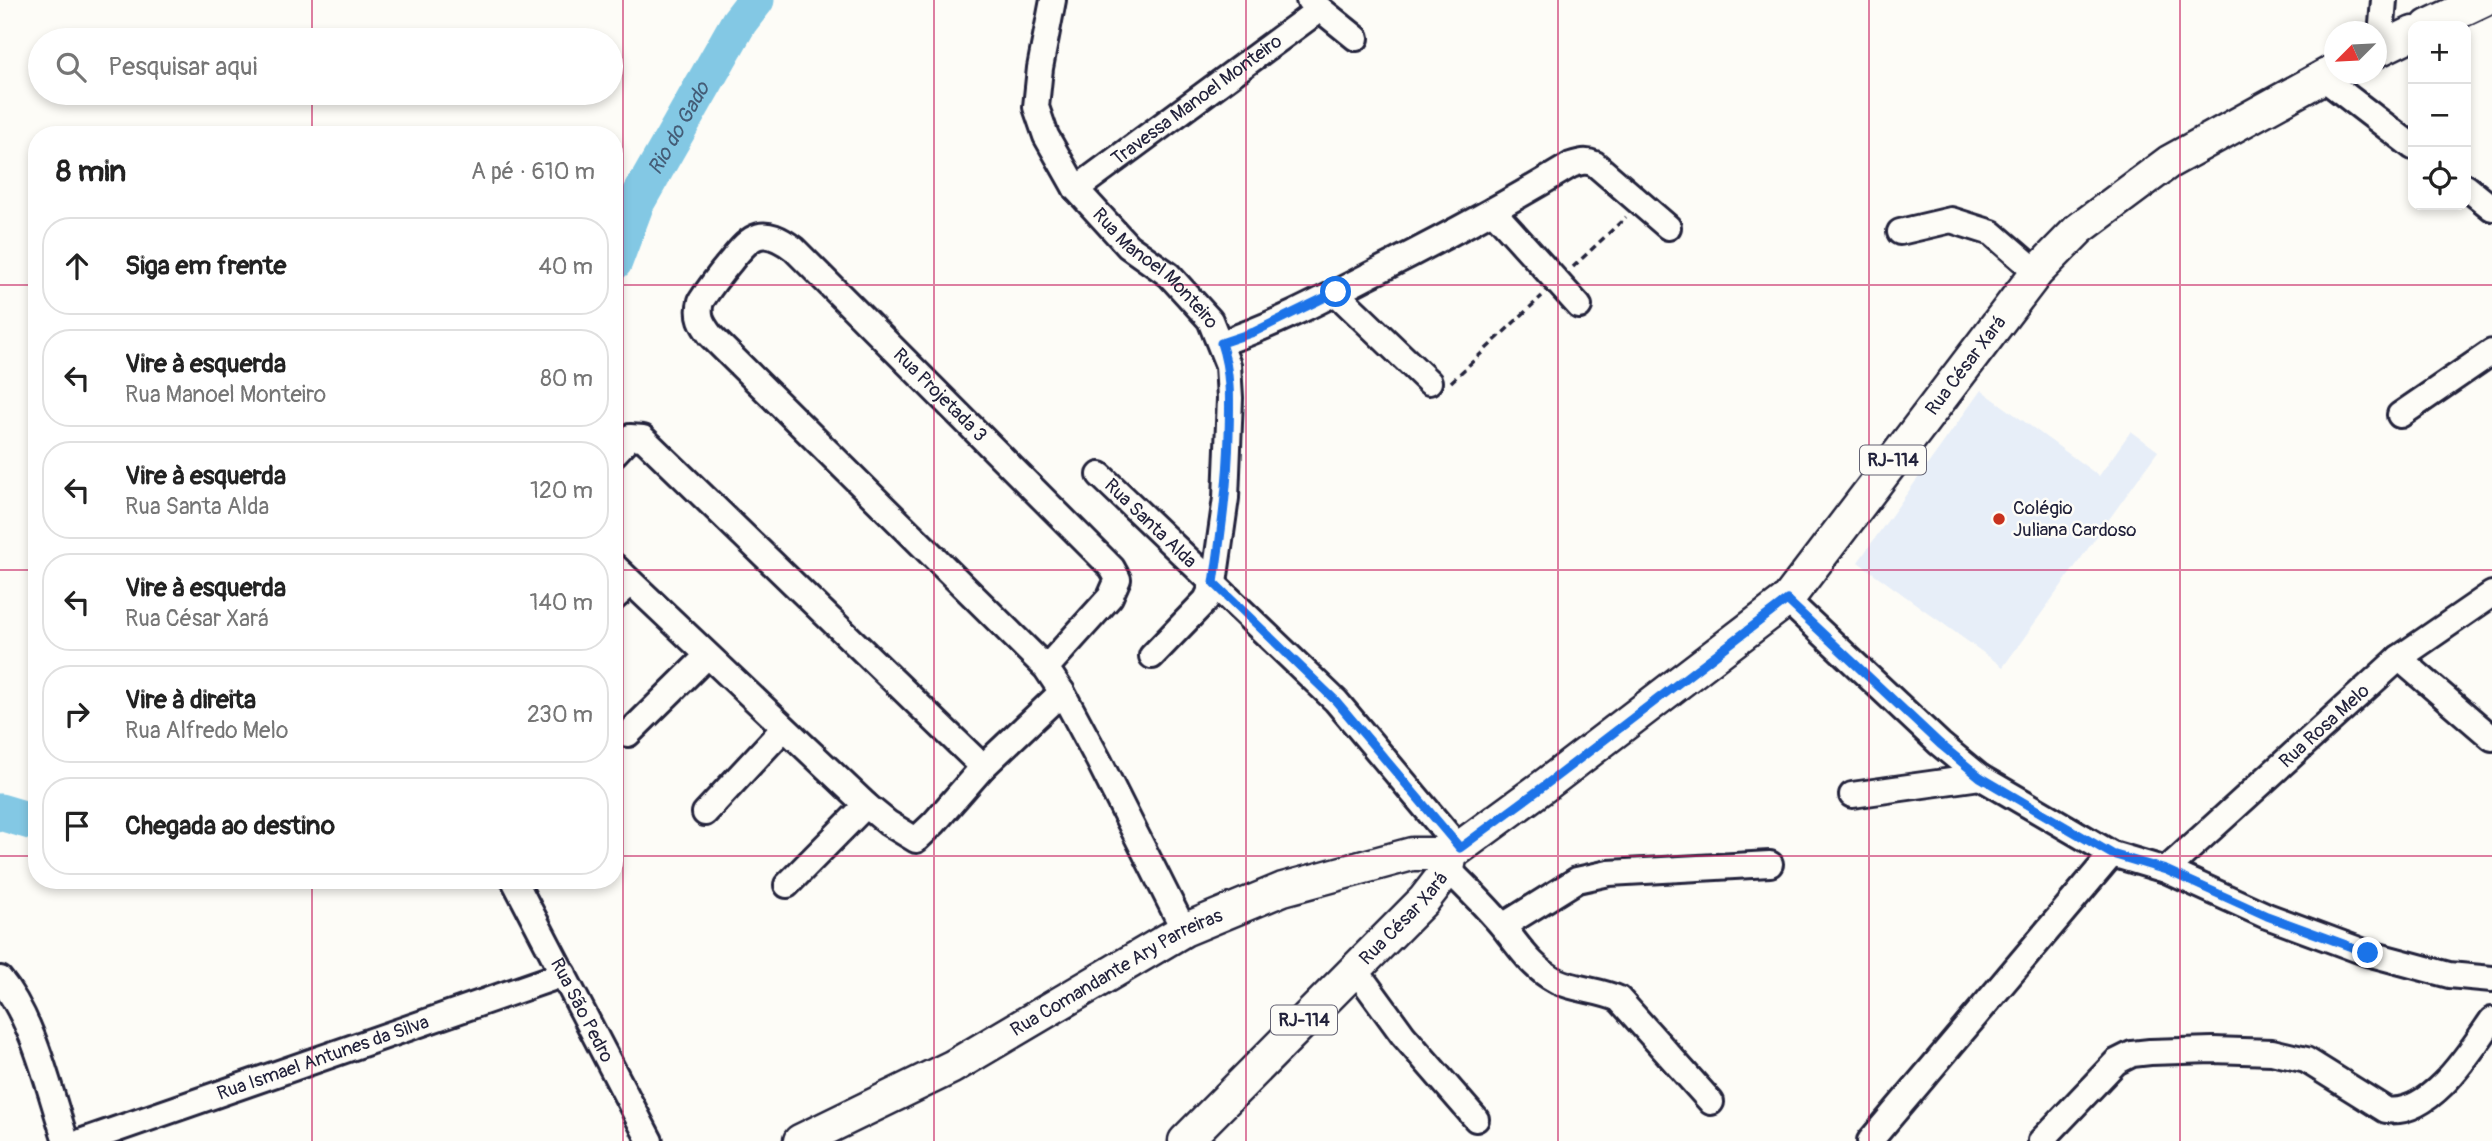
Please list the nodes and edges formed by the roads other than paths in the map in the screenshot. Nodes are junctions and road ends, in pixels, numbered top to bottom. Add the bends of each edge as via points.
1 (1053, 0) edge
2 (2384, 0) edge
3 (2483, 0) edge
4 (1315, 5) edge
5 (2381, 21) edge
6 (2439, 21) edge
7 (2408, 35) edge
8 (1356, 38) dead end
9 (2387, 46) edge
10 (2324, 76) edge
11 (2340, 84) edge
12 (2408, 143) edge
13 (1076, 190) junction
14 (2471, 191) edge
15 (2492, 208) edge
16 (1494, 212) junction
17 (1668, 227) dead end
18 (1900, 232) dead end
19 (2037, 272) junction
20 (1336, 292) junction
21 (1579, 306) dead end
22 (1221, 343) junction
23 (2492, 352) edge
24 (1429, 382) road end
25 (2400, 415) dead end
26 (623, 444) edge
27 (1100, 475) dead end
28 (1214, 583) junction
29 (623, 585) edge
30 (2492, 594) edge
31 (1787, 600) junction
32 (707, 656) junction
33 (1152, 656) dead end
34 (2399, 658) junction
35 (1046, 668) junction
36 (1062, 692) junction
37 (784, 728) junction
38 (628, 734) dead end
39 (2492, 738) edge
40 (983, 767) junction
41 (1980, 777) junction
42 (1852, 795) dead end
43 (866, 805) junction
44 (705, 813) dead end
45 (2112, 854) junction
46 (1453, 857) junction
47 (1395, 858) junction
48 (1770, 864) dead end
49 (2166, 870) junction
50 (787, 885) dead end
51 (519, 889) edge
52 (1424, 900) junction
53 (1503, 926) junction
54 (1184, 930) junction
55 (1355, 969) junction
56 (564, 974) junction
57 (0, 979) edge
58 (2492, 979) edge
59 (2492, 1020) edge
60 (1711, 1102) dead end
61 (1476, 1119) dead end
62 (812, 1138) edge
63 (65, 1141) edge
64 (83, 1141) edge
65 (650, 1141) edge
66 (1185, 1141) edge
67 (1870, 1141) edge
68 (2040, 1141) edge

1 - 13 street, Rua Manoel Monteiro via 1036,107 1045,136
2 - 5 street
3 - 6 main road
4 - 8 street, Travessa Manoel Monteiro
4 - 13 street, Travessa Manoel Monteiro
7 - 9 main road
10 - 19 main road, Rua César Xará / RJ-114 via 2169,162 2079,229
11 - 12 street
13 - 22 street, Rua Manoel Monteiro via 1128,246 1191,297
14 - 15 street
16 - 17 street via 1571,165 1588,161
16 - 20 street
16 - 21 street
18 - 19 street via 1951,220 1992,233
19 - 31 main road, Rua César Xará / RJ-114
20 - 22 street
20 - 24 street
22 - 28 street, Rua Manoel Monteiro via 1228,365 1230,412 1226,498
23 - 25 street
26 - 40 street via 629,438 643,438
27 - 28 street, Rua Santa Alda
28 - 33 street, Rua Manoel Monteiro via 1206,600
28 - 46 street, Rua Santa Alda via 1336,701
29 - 32 street
30 - 34 street, Rua Rosa Melo
31 - 41 street
31 - 46 main road, Rua César Xará / RJ-114
32 - 37 street
32 - 38 street
34 - 39 street
34 - 49 street, Rua Rosa Melo
35 - 35 street, Rua Projetada 3 via 711,336 699,316 701,301 747,241 773,237 794,249 1112,568 1118,579 1110,597
35 - 36 street
36 - 40 street
36 - 54 street
37 - 43 street
37 - 44 street
40 - 43 street via 916,840
41 - 42 street
41 - 45 street
43 - 50 street
45 - 49 street
45 - 67 street
46 - 47 main road, Rua Comandante Ary Parreiras via 1412,854
46 - 52 main road, Rua César Xará / RJ-114
46 - 53 street, Rua Santa Alda
47 - 52 main road via 1414,875
47 - 54 main road, Rua Comandante Ary Parreiras via 1283,889
48 - 53 street via 1609,873 1577,880
49 - 58 street via 2267,916 2368,953 2449,975
51 - 56 street, Rua São Pedro
52 - 55 main road, Rua César Xará / RJ-114
53 - 60 street, Rua Santa Alda via 1526,957 1556,980 1619,999
54 - 62 main road, Rua Comandante Ary Parreiras via 952,1067
55 - 61 street via 1403,1035
55 - 66 main road, Rua César Xará / RJ-114
56 - 64 street, Rua Ismael Antunes da Silva
56 - 65 street, Rua São Pedro
57 - 63 street via 28,1027
59 - 68 street via 2442,1085 2417,1106 2398,1112 2386,1110 2306,1060 2272,1052 2150,1052 2116,1062

